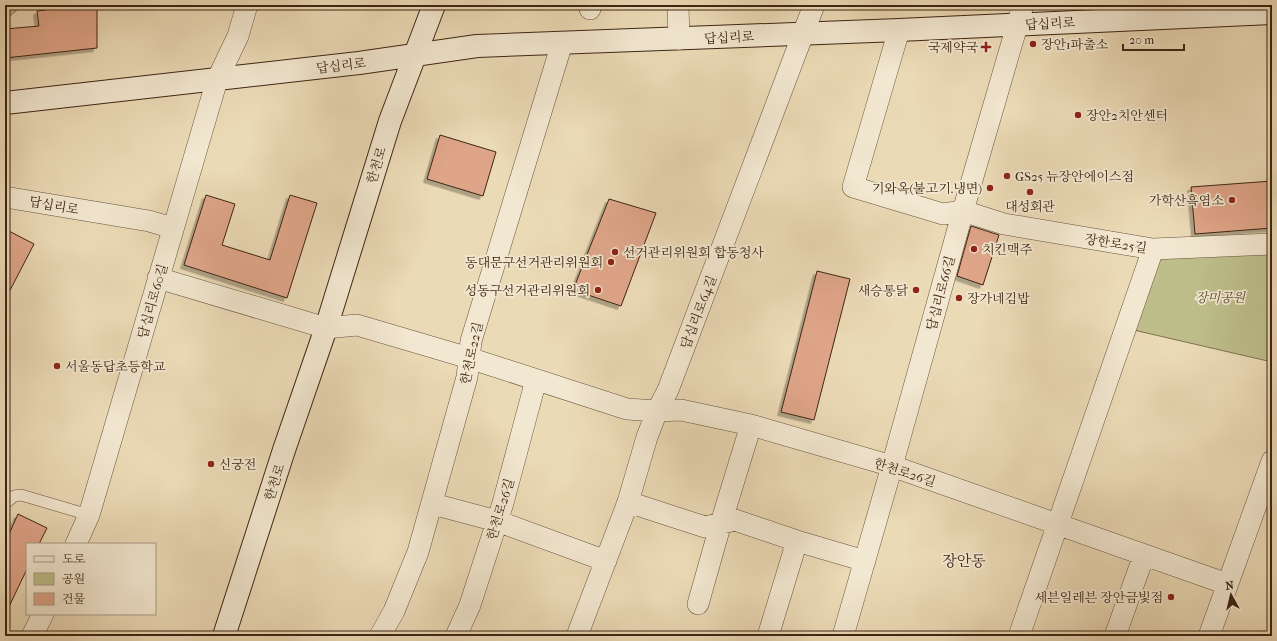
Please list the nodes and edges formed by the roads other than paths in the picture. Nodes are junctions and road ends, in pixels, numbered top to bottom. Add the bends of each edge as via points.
1 (247, 5) edge
2 (434, 5) edge
3 (678, 5) edge
4 (814, 5) edge
5 (1272, 13) edge
6 (1020, 15) edge
7 (899, 30) junction
8 (804, 33) junction
9 (679, 39) junction
10 (562, 43) junction
11 (416, 54) junction
12 (217, 80) junction
13 (5, 104) edge
14 (5, 197) edge
15 (963, 211) junction
16 (173, 228) junction
17 (1272, 244) edge
18 (1153, 249) junction
19 (158, 278) junction
20 (326, 328) junction
21 (469, 358) junction
22 (536, 380) junction
23 (657, 411) junction
24 (752, 426) junction
25 (1272, 461) edge
26 (892, 466) junction
27 (628, 502) junction
28 (5, 504) edge
29 (433, 504) junction
30 (89, 515) junction
31 (497, 521) junction
32 (721, 523) junction
33 (1057, 524) junction
34 (797, 541) junction
35 (76, 543) edge
36 (1144, 555) junction
37 (606, 561) junction
38 (865, 561) junction
39 (1228, 584) junction
40 (698, 604) dead end
41 (42, 615) edge
42 (32, 636) edge
43 (224, 636) edge
44 (380, 636) edge
45 (456, 636) edge
46 (577, 636) edge
47 (768, 636) edge
48 (843, 636) edge
49 (1019, 636) edge
50 (1115, 636) edge
51 (1209, 636) edge

1 - 12 street, 답십리로60길 via 238,36
2 - 11 main road, 한천로
3 - 9 street
4 - 8 street, 답십리로64길
5 - 6 main road, 답십리로
6 - 7 main road, 답십리로
6 - 15 street, 답십리로66길
7 - 8 main road, 답십리로
7 - 15 street via 854,187 943,214
8 - 9 main road, 답십리로
8 - 23 street, 답십리로64길 via 668,390
9 - 10 main road, 답십리로
10 - 11 main road, 답십리로 via 477,46
10 - 21 street, 한천로22길 via 471,341
11 - 12 main road, 답십리로
11 - 20 main road, 한천로 via 390,121
12 - 13 main road, 답십리로
12 - 16 street, 답십리로60길
14 - 16 street, 답십리로 via 148,221
15 - 18 street, 장한로25길 via 1004,224
15 - 26 street, 답십리로66길
16 - 19 street, 답십리로60길
17 - 18 street, 장한로25길
18 - 33 street
19 - 20 street
19 - 30 street, 답십리로60길
20 - 21 street, 한천로26길 via 357,325
20 - 43 main road, 한천로
21 - 22 street, 한천로26길
21 - 29 street, 한천로22길 via 467,377
22 - 23 street, 한천로26길 via 626,409
22 - 31 street, 한천로26길
23 - 24 street, 한천로26길 via 681,410
23 - 27 street, 답십리로64길
24 - 26 street, 한천로26길
24 - 32 street
25 - 39 street
26 - 33 street, 한천로26길
26 - 38 street, 답십리로66길
27 - 32 street via 705,527
27 - 37 street, 답십리로64길
28 - 30 lane via 14,496 21,495
29 - 31 street
29 - 44 street, 한천로22길 via 418,552 394,611
30 - 35 street, 답십리로60길
31 - 37 street
31 - 45 street, 한천로26길 via 470,605
32 - 34 street via 735,520
32 - 40 street
33 - 36 street, 한천로26길
33 - 49 street
34 - 38 street
34 - 47 street
36 - 39 street, 한천로26길
36 - 50 street
37 - 46 street, 답십리로64길
38 - 48 street, 답십리로66길
39 - 51 street
41 - 42 street

